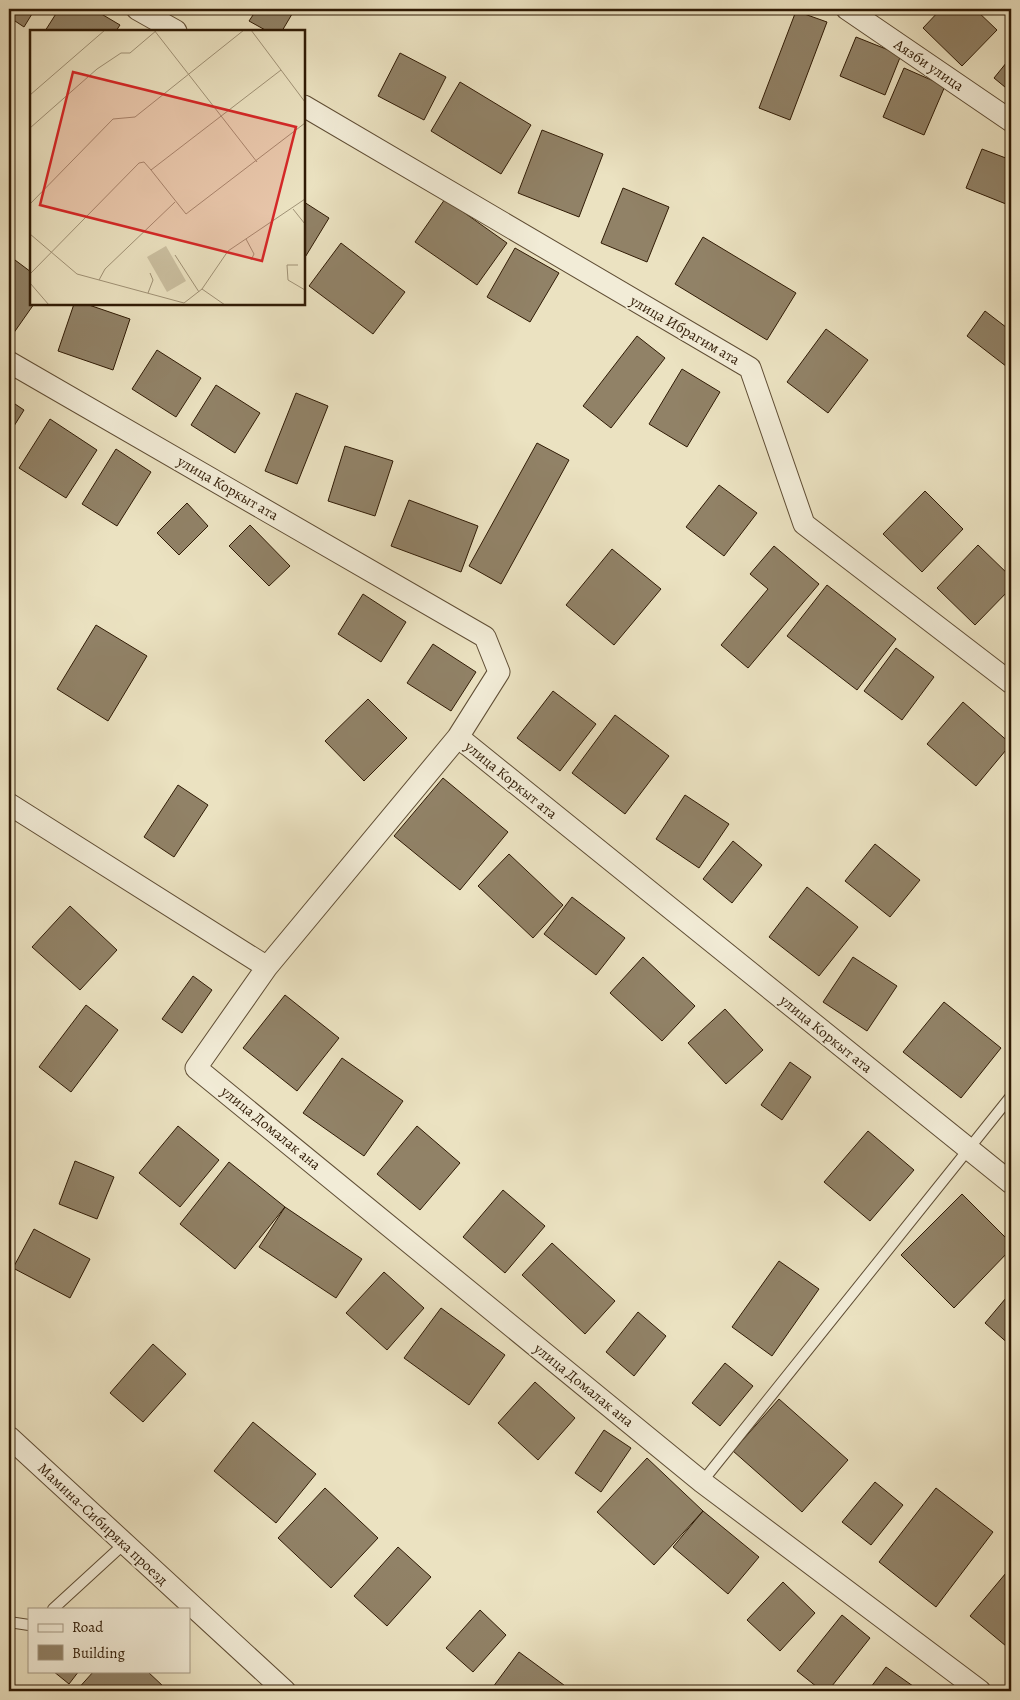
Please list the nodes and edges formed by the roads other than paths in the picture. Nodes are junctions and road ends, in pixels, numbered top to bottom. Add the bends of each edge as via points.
1 (137, 9) edge
2 (848, 9) edge
3 (174, 30) edge
4 (305, 107) edge
5 (1011, 121) edge
6 (9, 362) edge
7 (1011, 683) edge
8 (458, 737) junction
9 (9, 804) edge
10 (267, 967) junction
11 (1011, 1096) edge
12 (969, 1149) junction
13 (1011, 1183) edge
14 (9, 1437) edge
15 (702, 1482) junction
16 (124, 1543) junction
17 (54, 1608) edge
18 (9, 1622) edge
19 (28, 1625) edge
20 (285, 1691) edge
21 (980, 1691) edge

1 - 3 street
2 - 5 street, Аязби улица
4 - 7 street, улица Ибрагим ата via 750,368 804,524
6 - 8 street, улица Коркыт ата via 485,637 499,672
8 - 10 street
8 - 12 street, улица Коркыт ата
9 - 10 street
10 - 15 street, улица Домалак ана via 196,1068
11 - 12 lane
12 - 13 street, улица Коркыт ата
12 - 15 lane
14 - 16 street, Мамина-Сибиряка проезд
15 - 21 street, улица Домалак ана
16 - 17 lane
16 - 20 street, Мамина-Сибиряка проезд
18 - 19 lane

